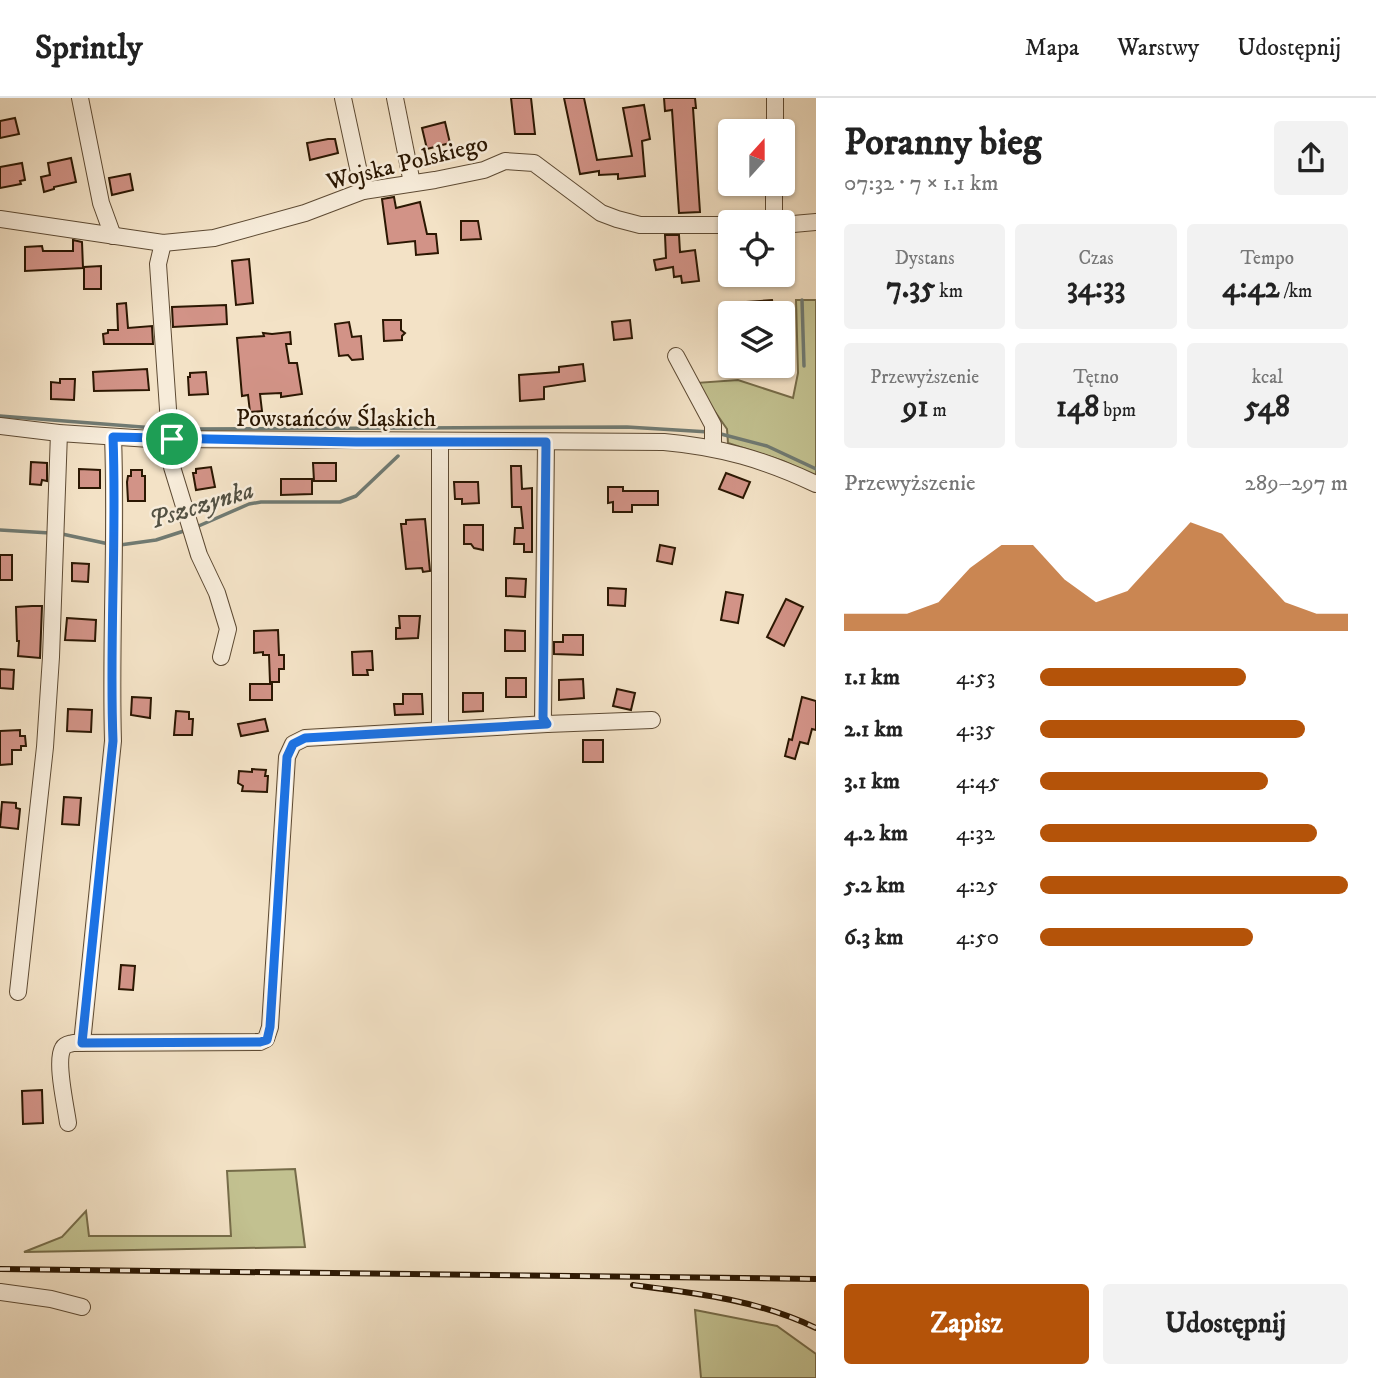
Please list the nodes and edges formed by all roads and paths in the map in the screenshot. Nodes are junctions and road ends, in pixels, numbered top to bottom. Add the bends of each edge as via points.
1 (80, 98) edge
2 (343, 98) edge
3 (395, 98) edge
4 (775, 98) edge
5 (775, 119) edge
6 (412, 183) junction
7 (363, 191) junction
8 (0, 219) edge
9 (816, 222) edge
10 (795, 224) edge
11 (718, 225) edge
12 (113, 236) junction
13 (163, 243) junction
14 (676, 356) dead end
15 (0, 426) edge
16 (59, 433) junction
17 (113, 437) junction
18 (172, 439) junction
19 (440, 441) junction
20 (546, 442) junction
21 (713, 448) junction
22 (816, 484) edge
23 (221, 657) dead end
24 (652, 720) dead end
25 (547, 724) junction
26 (440, 730) junction
27 (18, 992) dead end
28 (82, 1043) junction
29 (68, 1123) dead end
30 (0, 1292) edge
31 (82, 1307) dead end

1 - 12 street via 101,203
2 - 7 street
3 - 6 street
4 - 5 street
6 - 7 street, Wojska Polskiego
6 - 11 street, Wojska Polskiego via 484,170 505,161 534,163 601,213 617,219 640,225
7 - 13 street, Wojska Polskiego via 242,232
8 - 12 street, Wojska Polskiego
9 - 10 street
12 - 13 street, Wojska Polskiego
13 - 18 street via 158,264
14 - 21 street via 713,425
15 - 16 street, Powstańców Śląskich
16 - 17 street, Powstańców Śląskich
16 - 27 street via 45,747
17 - 18 street, Powstańców Śląskich
17 - 28 street via 113,741
18 - 19 street, Powstańców Śląskich
18 - 23 street via 172,467 228,629
19 - 20 street, Powstańców Śląskich
19 - 26 street
20 - 21 street, Powstańców Śląskich via 664,442
20 - 25 street via 543,718
21 - 22 street, Powstańców Śląskich via 778,466
24 - 25 street
25 - 26 street
26 - 28 street via 305,738 289,750 267,1040
28 - 29 street via 63,1048
30 - 31 street

